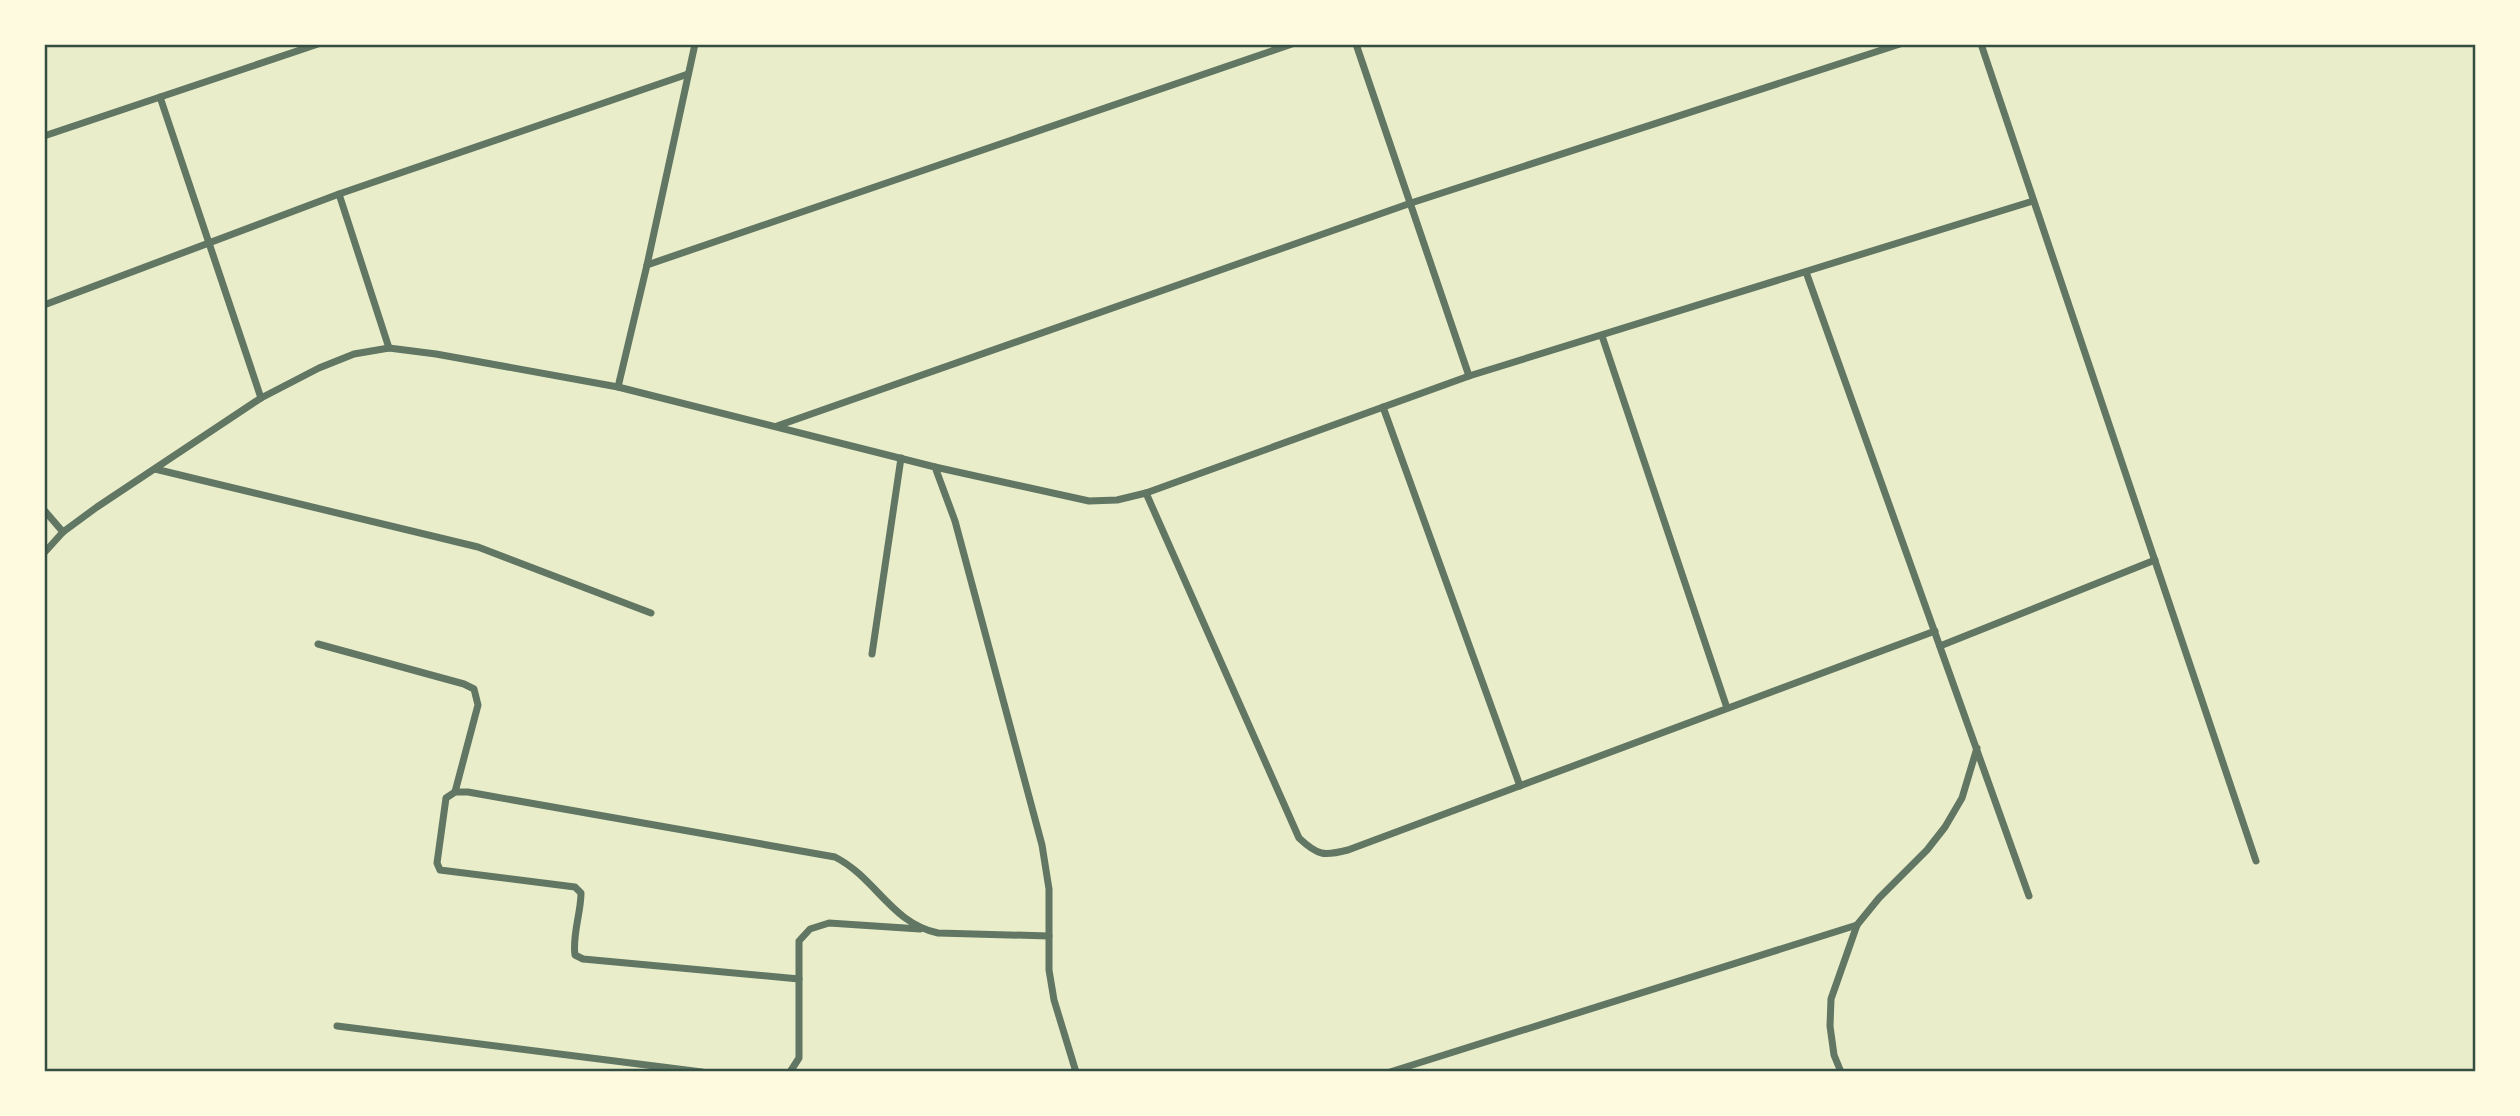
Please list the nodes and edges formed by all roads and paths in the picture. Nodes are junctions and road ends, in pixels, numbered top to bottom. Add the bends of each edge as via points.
1 (318, 44) edge
2 (695, 44) edge
3 (1292, 44) edge
4 (1356, 44) edge
5 (1900, 44) edge
6 (1981, 44) edge
7 (688, 74) junction
8 (160, 97) junction
9 (44, 136) edge
10 (339, 194) junction
11 (2033, 201) junction
12 (1411, 203) junction
13 (211, 242) junction
14 (647, 265) junction
15 (1806, 272) junction
16 (44, 304) edge
17 (1602, 336) junction
18 (389, 348) junction
19 (1469, 376) junction
20 (618, 387) junction
21 (261, 398) junction
22 (1383, 407) junction
23 (776, 427) junction
24 (901, 458) junction
25 (935, 467) junction
26 (155, 470) junction
27 (1146, 493) junction
28 (44, 510) edge
29 (63, 532) junction
30 (44, 553) edge
31 (2154, 560) junction
32 (651, 613) dead end
33 (1935, 631) junction
34 (318, 644) dead end
35 (1940, 646) junction
36 (872, 654) dead end
37 (1727, 708) junction
38 (1977, 748) junction
39 (1520, 786) junction
40 (455, 792) junction
41 (2256, 861) dead end
42 (2029, 896) dead end
43 (1857, 925) junction
44 (921, 929) junction
45 (1049, 936) junction
46 (799, 979) junction
47 (337, 1026) dead end
48 (702, 1072) edge
49 (790, 1072) edge
50 (1076, 1072) edge
51 (1390, 1072) edge
52 (1840, 1072) edge

1 - 8 street
2 - 7 street
3 - 14 street
4 - 12 street
5 - 12 street
6 - 11 street
7 - 10 street
7 - 14 street
8 - 9 street
8 - 13 street
10 - 13 street
10 - 18 street
11 - 15 street
11 - 31 street
12 - 19 street
12 - 23 street
13 - 16 street
13 - 21 street
14 - 20 street
15 - 17 street
15 - 33 street
17 - 19 street
17 - 37 street
18 - 20 street
18 - 21 street via 354,354
19 - 22 street
20 - 23 street
21 - 26 street
22 - 27 street
22 - 39 street
23 - 24 street
24 - 25 street
24 - 36 street
25 - 27 street via 1089,501
25 - 45 street via 955,521 1042,845 1049,889
26 - 29 street
26 - 32 street via 478,547
27 - 39 street via 1299,838 1313,852 1329,855 1348,850
28 - 29 street
29 - 30 street
31 - 35 street
31 - 41 street
33 - 35 street
33 - 37 street
34 - 40 street via 474,689 478,705
35 - 38 street
37 - 39 street
38 - 42 street
38 - 43 street via 1962,798 1945,827
40 - 44 street via 835,857
40 - 46 street via 446,797 444,805 440,870 575,887 581,893 581,904 574,947 583,959
43 - 51 street
43 - 52 street via 1831,999 1829,1026
44 - 45 street
44 - 46 street via 829,923 810,929 799,942
45 - 50 street via 1054,1000
46 - 49 street via 799,1058
47 - 48 street

